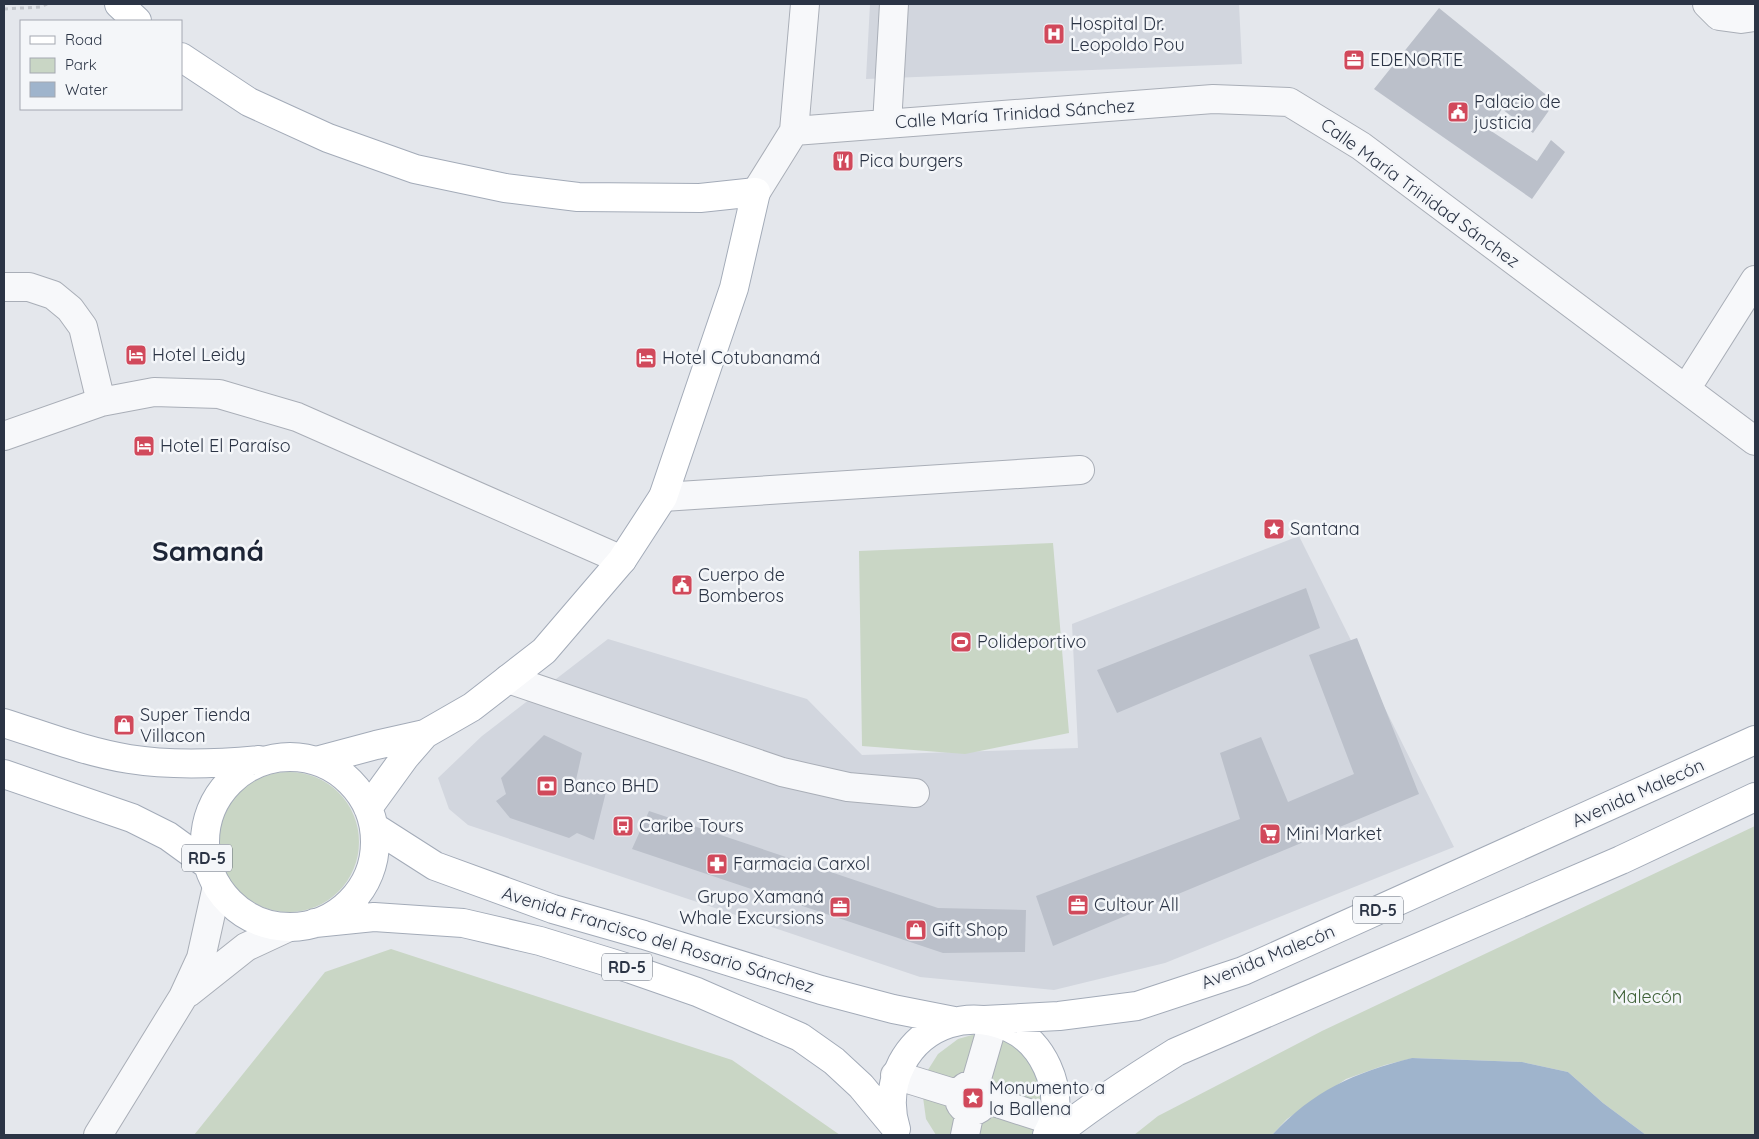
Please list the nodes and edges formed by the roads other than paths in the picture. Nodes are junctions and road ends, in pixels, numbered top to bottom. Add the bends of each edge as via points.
1 (119, 4) edge
2 (805, 4) edge
3 (894, 4) edge
4 (1707, 4) edge
5 (1755, 17) edge
6 (136, 20) edge
7 (182, 58) edge
8 (887, 124) junction
9 (794, 131) junction
10 (756, 192) junction
11 (1755, 280) edge
12 (4, 287) edge
13 (1686, 389) junction
14 (100, 402) junction
15 (4, 436) edge
16 (1755, 441) edge
17 (1080, 470) dead end
18 (663, 497) junction
19 (622, 560) junction
20 (508, 679) junction
21 (4, 723) edge
22 (425, 734) junction
23 (1755, 740) edge
24 (270, 759) junction
25 (316, 761) junction
26 (4, 774) edge
27 (916, 792) dead end
28 (1755, 797) edge
29 (371, 817) junction
30 (212, 876) junction
31 (302, 925) junction
32 (183, 997) junction
33 (954, 1021) junction
34 (989, 1021) junction
35 (895, 1075) junction
36 (971, 1105) edge
37 (897, 1131) edge
38 (1052, 1131) edge
39 (98, 1135) edge

1 - 6 main road
2 - 9 street
3 - 8 street
4 - 5 street via 1719,16
7 - 10 main road via 249,102 328,138 415,169 505,188 578,196 700,198
8 - 9 street, Calle María Trinidad Sánchez
8 - 13 street, Calle María Trinidad Sánchez via 1213,98 1289,102 1361,146
9 - 10 street
10 - 18 main road via 734,288
11 - 13 street
12 - 14 street via 29,287 53,296 70,309 83,327
13 - 16 street, Calle María Trinidad Sánchez
14 - 15 street
14 - 19 street via 154,392 219,394 288,414
17 - 18 street
18 - 19 main road
19 - 20 main road via 544,652
20 - 22 main road via 472,707
20 - 27 street via 782,772 848,787
21 - 24 main road, RD-5 via 81,748 128,759 218,764
22 - 25 main road
22 - 29 main road via 405,757
23 - 34 main road, Avenida Malecón / RD-5 via 1243,970 1137,1006
24 - 25 main road, RD-5
24 - 30 main road, RD-5 via 245,770 224,788 210,812 204,838
25 - 29 main road, RD-5 via 338,771 356,788
26 - 30 main road, RD-5 via 132,818 168,836
28 - 38 main road via 1621,860 1176,1052
29 - 31 main road via 375,851 369,875 356,896 338,913
29 - 33 main road, Avenida Francisco del Rosario Sánchez / RD-5 via 435,866 552,910 644,934 821,990
30 - 31 main road, RD-5 via 236,908 261,922
30 - 32 street via 201,958
31 - 32 street via 246,947
31 - 37 main road, Avenida Francisco del Rosario Sánchez / RD-5 via 374,917 463,923 540,941 631,969 697,992 800,1037 834,1061 861,1086
32 - 39 street
33 - 34 main road, RD-5
33 - 35 main road, RD-5 via 929,1032 909,1050
34 - 36 street
34 - 38 main road, RD-5 via 1010,1028 1032,1044 1048,1067 1055,1094
35 - 36 street
35 - 37 main road, RD-5 via 891,1100
36 - 38 street

